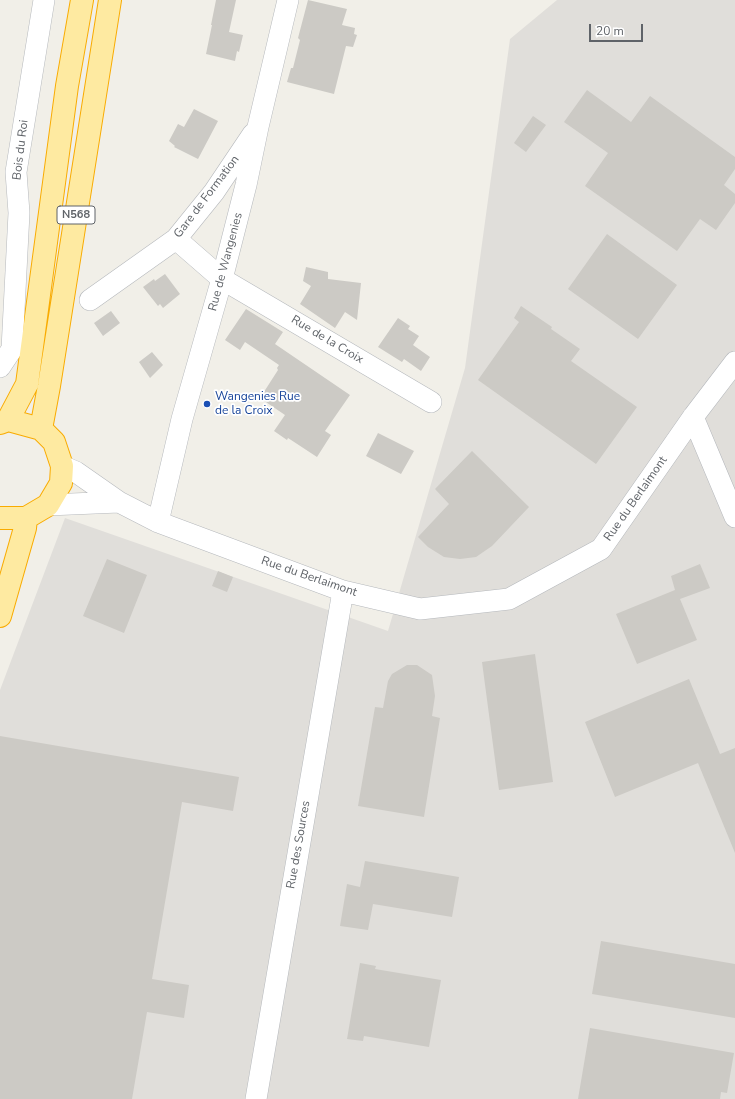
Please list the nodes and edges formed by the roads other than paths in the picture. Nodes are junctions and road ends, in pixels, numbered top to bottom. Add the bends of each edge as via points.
1 (44, 0) edge
2 (82, 0) edge
3 (110, 0) edge
4 (288, 0) edge
5 (258, 127) junction
6 (176, 239) junction
7 (222, 279) junction
8 (90, 300) dead end
9 (735, 362) edge
10 (0, 367) edge
11 (431, 402) dead end
12 (693, 417) junction
13 (4, 422) edge
14 (41, 429) junction
15 (62, 466) junction
16 (119, 502) junction
17 (48, 505) junction
18 (735, 517) edge
19 (0, 518) edge
20 (26, 518) junction
21 (158, 522) junction
22 (343, 591) junction
23 (0, 616) edge
24 (256, 1099) edge

1 - 10 street, Bois du Roi via 16,172 19,213 12,349
2 - 13 highway, N568 via 67,86 27,384
3 - 14 highway, N568
4 - 5 street, Rue de Wangenies
5 - 6 street, Gare de Formation via 214,192
5 - 7 street, Rue de Wangenies
6 - 7 street, Rue de la Croix
6 - 8 street, Gare de Formation
7 - 11 street, Rue de la Croix
7 - 21 street, Rue de Wangenies via 182,418
9 - 12 street, Rue du Berlaimont
12 - 18 street
12 - 22 street, Rue du Berlaimont via 601,549 508,599 420,609
13 - 14 highway, N568
14 - 15 highway via 54,442
15 - 16 street, Rue du Berlaimont via 76,472
15 - 17 highway via 61,484
16 - 17 street, Rue du Berlaimont
16 - 21 street, Rue du Berlaimont
17 - 20 highway
19 - 20 highway
20 - 23 highway
21 - 22 street, Rue du Berlaimont
22 - 24 street, Rue des Sources

